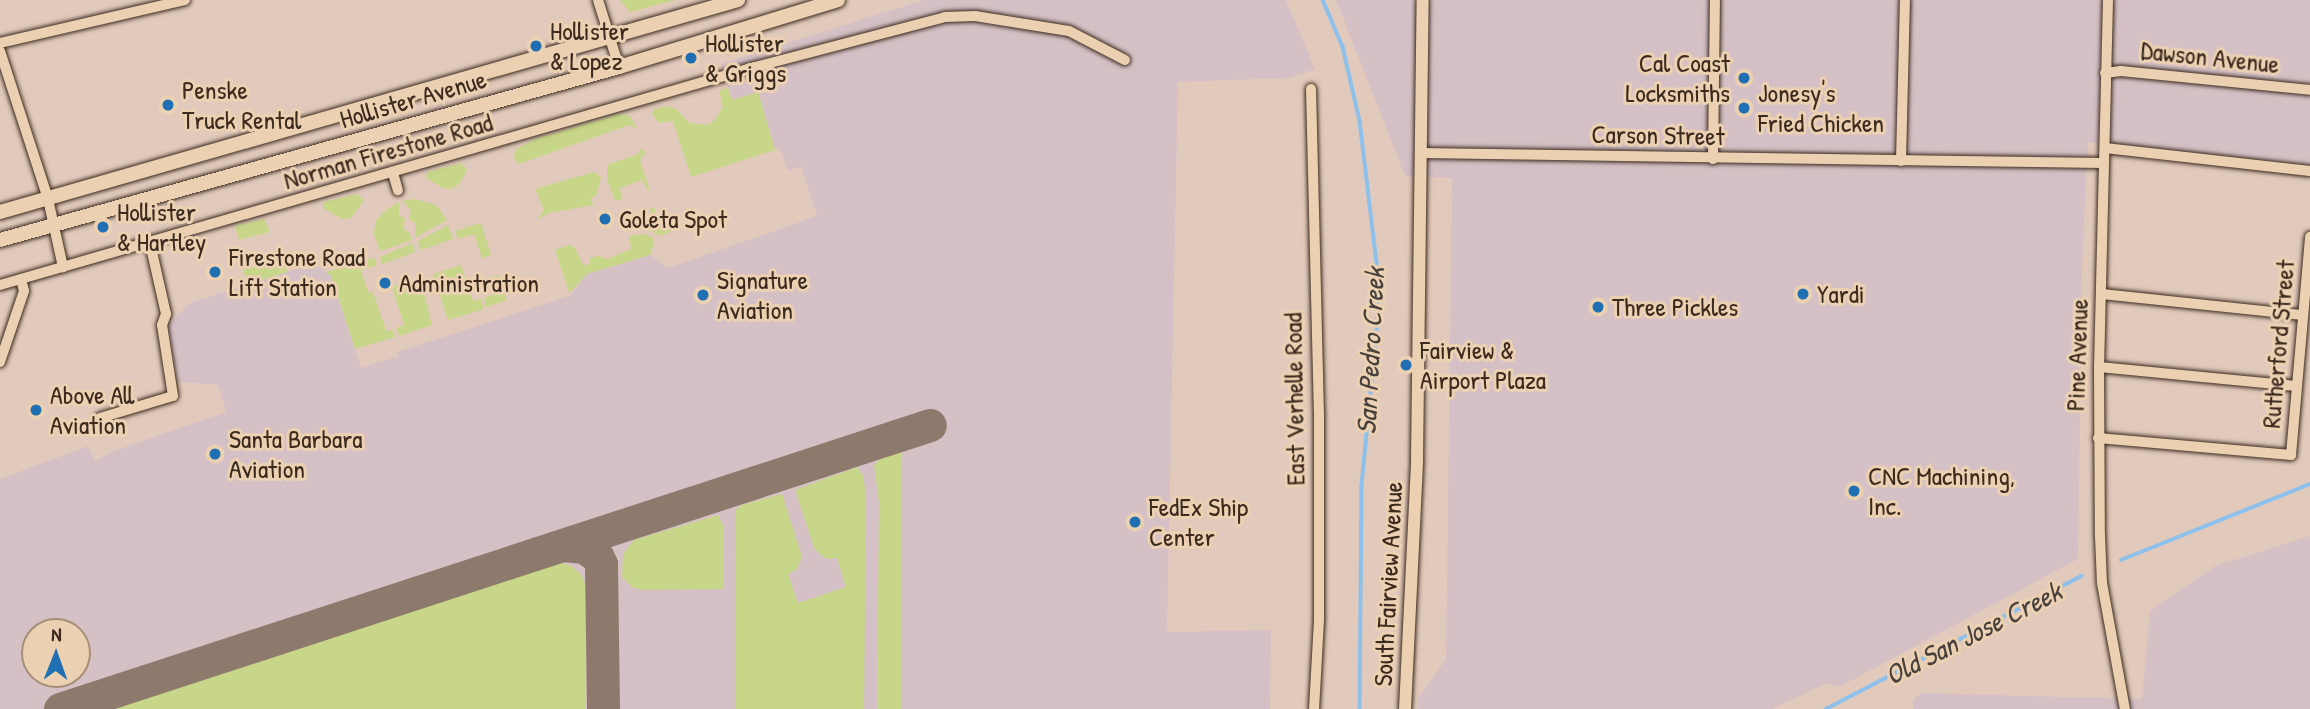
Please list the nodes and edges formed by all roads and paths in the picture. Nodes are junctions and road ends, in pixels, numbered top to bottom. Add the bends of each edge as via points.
1 (186, 0) edge
2 (598, 0) edge
3 (738, 0) edge
4 (838, 0) edge
5 (1423, 0) edge
6 (1716, 0) edge
7 (1905, 0) edge
8 (2108, 0) edge
9 (611, 38) junction
10 (0, 43) edge
11 (0, 51) edge
12 (1125, 60) dead end
13 (619, 66) junction
14 (2105, 73) junction
15 (1311, 89) dead end
16 (2310, 90) edge
17 (2105, 148) junction
18 (1421, 153) junction
19 (1713, 159) junction
20 (1901, 160) junction
21 (2104, 163) junction
22 (2310, 171) edge
23 (393, 173) junction
24 (398, 190) dead end
25 (48, 199) junction
26 (0, 212) edge
27 (54, 225) junction
28 (2310, 237) edge
29 (0, 240) edge
30 (150, 243) junction
31 (63, 267) junction
32 (21, 279) junction
33 (0, 285) edge
34 (2102, 294) junction
35 (2303, 315) junction
36 (0, 362) edge
37 (2099, 367) junction
38 (2296, 386) junction
39 (100, 418) dead end
40 (2098, 438) junction
41 (1314, 709) edge
42 (1405, 709) edge
43 (2125, 709) edge

1 - 10 street
2 - 9 street
3 - 9 main road, Hollister Avenue
4 - 13 main road, Hollister Avenue
5 - 18 street, South Fairview Avenue
6 - 19 street
7 - 20 street
8 - 14 street, Pine Avenue
9 - 13 street
9 - 25 main road, Hollister Avenue
11 - 25 street
12 - 23 street, Norman Firestone Road via 1069,31 975,16 944,18
13 - 27 main road, Hollister Avenue
14 - 16 street, Dawson Avenue
14 - 17 street, Pine Avenue
15 - 41 street, East Verhelle Road via 1319,412 1319,620
17 - 21 street, Pine Avenue
17 - 22 street
18 - 19 street, Carson Street
18 - 42 street, South Fairview Avenue via 1417,460
19 - 20 street, Carson Street
20 - 21 street, Carson Street
21 - 34 street, Pine Avenue
23 - 24 street
23 - 30 street, Norman Firestone Road
25 - 26 main road, Hollister Avenue
25 - 27 street
27 - 29 main road, Hollister Avenue
27 - 31 street
28 - 35 street, Rutherford Street
30 - 31 street, Norman Firestone Road
30 - 39 street via 166,314 162,325 173,396
31 - 32 street, Norman Firestone Road
32 - 33 street, Norman Firestone Road
32 - 36 street via 24,292
34 - 35 street
34 - 37 street, Pine Avenue
35 - 38 street, Rutherford Street
37 - 38 street
37 - 40 street, Pine Avenue
38 - 40 street, Rutherford Street via 2291,455
40 - 43 street, Pine Avenue via 2102,583

